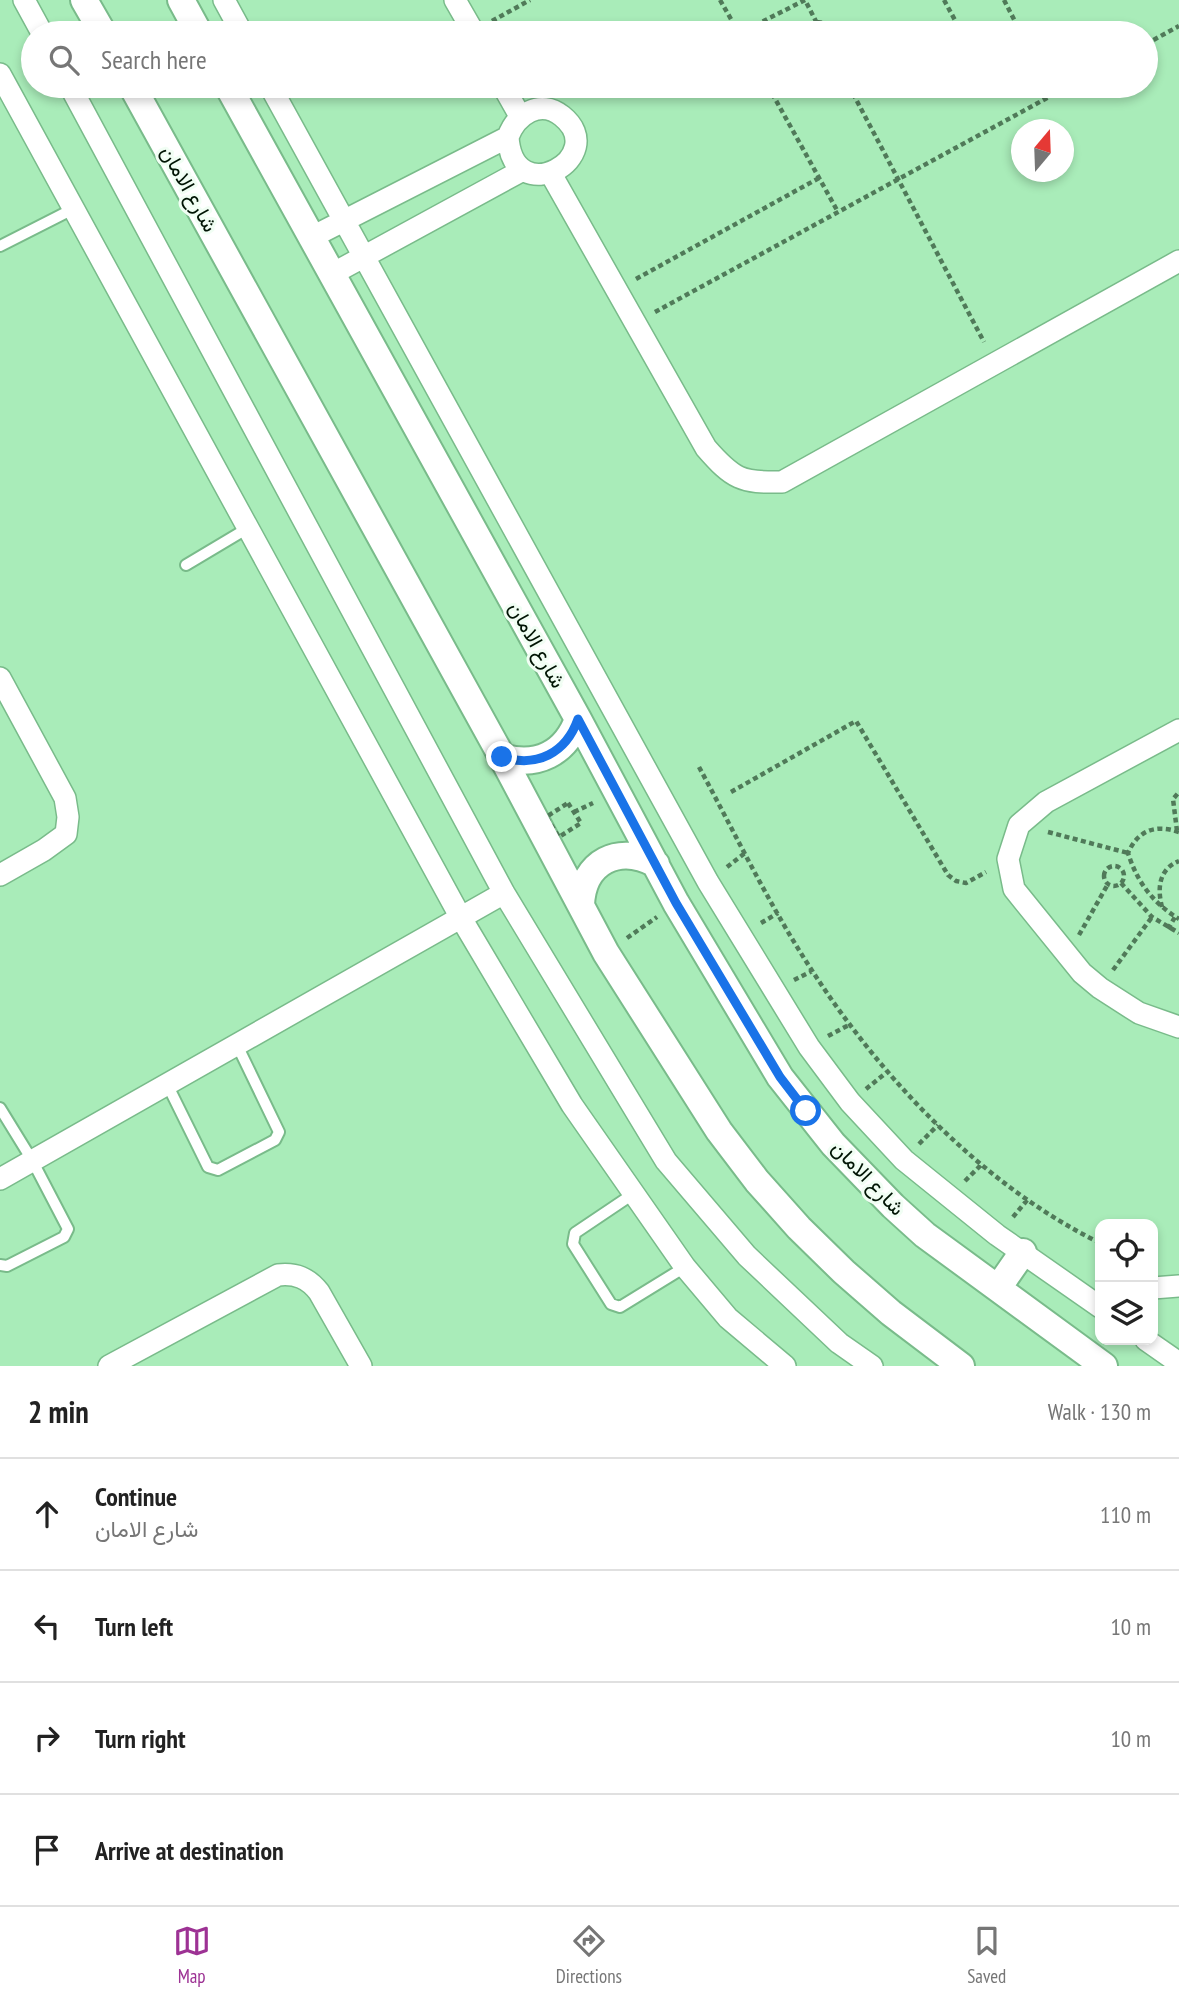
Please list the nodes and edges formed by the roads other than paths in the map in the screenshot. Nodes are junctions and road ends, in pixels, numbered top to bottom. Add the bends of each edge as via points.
1 (24, 0) edge
2 (84, 0) edge
3 (181, 0) edge
4 (224, 0) edge
5 (455, 0) edge
6 (35, 21) edge
7 (96, 21) edge
8 (192, 21) edge
9 (235, 21) edge
10 (467, 21) edge
11 (0, 74) edge
12 (76, 98) edge
13 (139, 98) edge
14 (235, 98) edge
15 (277, 98) edge
16 (510, 98) edge
17 (520, 116) junction
18 (508, 137) junction
19 (523, 170) junction
20 (551, 174) junction
21 (74, 209) junction
22 (344, 221) junction
23 (312, 237) junction
24 (0, 246) edge
25 (364, 257) junction
26 (1179, 261) edge
27 (332, 274) junction
28 (248, 528) junction
29 (186, 565) dead end
30 (0, 678) edge
31 (578, 719) junction
32 (1179, 730) edge
33 (502, 757) junction
34 (656, 864) junction
35 (0, 875) edge
36 (504, 894) junction
37 (581, 905) junction
38 (461, 918) junction
39 (1179, 1027) edge
40 (237, 1045) junction
41 (167, 1084) junction
42 (0, 1108) edge
43 (32, 1160) junction
44 (0, 1179) edge
45 (633, 1194) junction
46 (1023, 1252) junction
47 (0, 1265) edge
48 (685, 1266) junction
49 (1179, 1286) edge
50 (998, 1288) junction
51 (1158, 1288) edge
52 (1095, 1291) edge
53 (1078, 1292) junction
54 (1095, 1304) edge
55 (1153, 1345) edge
56 (773, 1363) edge
57 (1179, 1363) edge
58 (109, 1366) edge
59 (361, 1366) edge
60 (872, 1366) edge
61 (961, 1366) edge
62 (1104, 1366) edge

1 - 6 street
2 - 7 street
3 - 8 street
4 - 9 street
5 - 10 street
11 - 21 street
12 - 36 street
13 - 33 street, شارع الامان
14 - 23 street, شارع الامان
15 - 22 street
16 - 17 street
17 - 18 street
17 - 20 street via 545,108 568,120 574,132 571,158
18 - 19 street via 514,161
18 - 22 street
19 - 20 street
19 - 25 street
20 - 26 street via 706,448 726,471 752,483 782,482
21 - 24 lane
21 - 28 street
22 - 23 street
22 - 25 street
23 - 27 street, شارع الامان
25 - 27 street
25 - 46 street via 708,882 809,1047 850,1102 904,1160
27 - 31 street, شارع الامان
28 - 29 lane
28 - 38 street
30 - 35 street via 65,798 68,817 66,834
31 - 33 street via 567,741 547,757 525,762
31 - 34 street, شارع الامان
32 - 39 street via 1046,802 1019,825 1008,859 1014,889 1100,988 1139,1013
33 - 37 street, شارع الامان
34 - 37 street via 631,855 606,860 584,883
34 - 50 street, شارع الامان via 780,1077 806,1111 893,1206
36 - 38 street
36 - 60 street via 666,1161 747,1256 830,1335
37 - 61 street, شارع الامان via 606,953 719,1131 757,1181 844,1272
38 - 40 street
38 - 45 street via 572,1105
40 - 41 street
40 - 41 lane via 279,1132 275,1140 213,1170
41 - 43 street
42 - 43 lane
43 - 44 street
43 - 47 lane via 67,1234 8,1266
45 - 48 street
45 - 48 lane via 572,1238 611,1304 620,1307
46 - 50 street
46 - 53 street
48 - 56 street
49 - 51 street
50 - 62 street, شارع الامان
52 - 53 street
53 - 54 street
55 - 57 street
58 - 59 street via 278,1275 289,1274 312,1283

